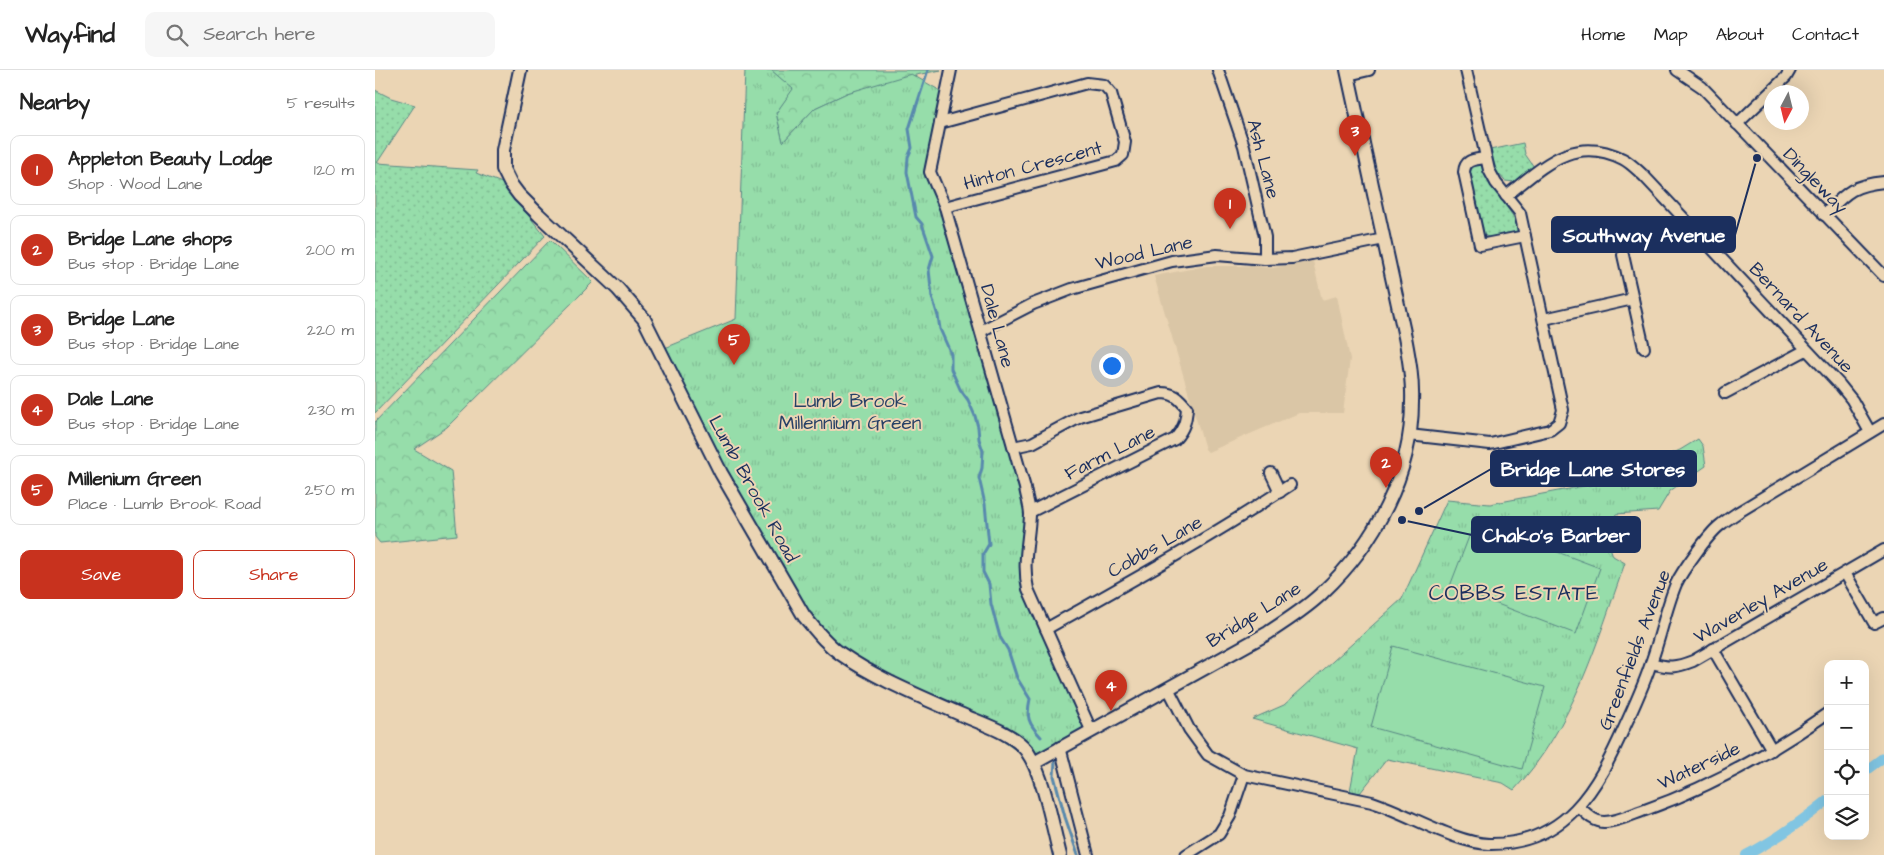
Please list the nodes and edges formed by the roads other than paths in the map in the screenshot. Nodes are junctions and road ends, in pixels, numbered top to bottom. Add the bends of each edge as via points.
1 (520, 70) edge
2 (951, 70) edge
3 (1217, 70) edge
4 (1369, 70) edge
5 (1466, 70) edge
6 (1677, 70) edge
7 (1790, 70) edge
8 (1347, 72) edge
9 (940, 123) junction
10 (1737, 124) junction
11 (1485, 158) junction
12 (1884, 182) edge
13 (1506, 196) junction
14 (945, 207) junction
15 (1824, 215) junction
16 (1525, 236) junction
17 (1384, 239) junction
18 (1623, 256) dead end
19 (1265, 259) junction
20 (1884, 276) edge
21 (1633, 299) junction
22 (1544, 318) junction
23 (981, 331) junction
24 (1644, 348) dead end
25 (1806, 350) junction
26 (1725, 393) dead end
27 (1884, 424) edge
28 (1870, 432) junction
29 (1409, 435) junction
30 (1013, 447) junction
31 (1271, 473) dead end
32 (1290, 485) dead end
33 (1280, 492) junction
34 (1030, 512) junction
35 (1884, 550) edge
36 (1845, 573) junction
37 (1884, 618) edge
38 (1046, 630) junction
39 (1713, 649) junction
40 (1651, 663) junction
41 (1168, 688) junction
42 (1824, 716) edge
43 (1091, 730) junction
44 (1060, 747) junction
45 (1772, 750) junction
46 (1034, 763) junction
47 (1244, 775) junction
48 (1579, 807) junction
49 (1059, 855) edge
50 (1088, 855) edge
51 (1185, 855) edge

1 - 46 street, Lumb Brook Road via 503,150 503,169 510,183 539,215 618,289 644,319 721,473 804,616 840,653 878,676 1011,738 1025,749
2 - 9 street, Dale Lane
3 - 19 street, Ash Lane via 1244,146 1265,237
4 - 8 street
5 - 11 street
6 - 10 street, Dingleway via 1703,87
7 - 10 street
8 - 17 street, Bridge Lane
9 - 14 street, Dale Lane via 930,172
9 - 14 street, Hinton Crescent via 1087,83 1104,85 1111,93 1125,142 1123,155 1116,161
10 - 15 street, Dingleway
11 - 13 street via 1496,184
11 - 16 street via 1468,161 1463,172 1480,245
12 - 15 street via 1865,184 1845,193
13 - 16 street via 1520,214
13 - 25 street, Bernard Avenue via 1553,159 1578,151 1604,152 1625,160 1644,176
14 - 23 street, Dale Lane
15 - 20 street, Dingleway
16 - 22 street
17 - 19 street, Wood Lane via 1292,258
17 - 29 street, Bridge Lane via 1409,363 1412,401
18 - 21 street
19 - 23 street, Wood Lane via 1217,255 1172,261 1072,289 1033,304
21 - 22 street
21 - 24 street
22 - 29 street via 1563,410 1559,423 1550,430 1490,444
23 - 30 street, Dale Lane
25 - 26 street
25 - 28 street, Bernard Avenue via 1852,400
27 - 28 street, Greenfields Avenue
28 - 40 street, Greenfields Avenue via 1717,527 1677,582
29 - 41 street, Bridge Lane via 1398,479 1382,516 1344,571 1322,594 1268,633
30 - 34 street, Dale Lane
30 - 34 street, Farm Lane via 1031,443 1080,417 1161,393 1177,396 1187,408 1183,430 1175,439
31 - 33 street
32 - 33 street, Cobbs Lane
33 - 38 street, Cobbs Lane via 1175,557
34 - 38 street, Dale Lane via 1025,578
35 - 36 street, Waverley Avenue
36 - 37 street via 1874,624
36 - 39 street, Waverley Avenue
38 - 43 street, Dale Lane
39 - 40 street, Waverley Avenue via 1678,667
39 - 45 street
40 - 48 street, Greenfields Avenue via 1611,758
41 - 43 street, Bridge Lane
41 - 47 street, Greenfields Avenue via 1189,729 1208,755
42 - 45 street, Waterside
43 - 44 street, Bridge Lane
44 - 46 street, Bridge Lane
44 - 50 street
45 - 48 street, Waterside via 1720,778 1623,817 1606,822 1595,821
46 - 49 street, Lumb Brook Road
47 - 48 street, Greenfields Avenue via 1372,802 1464,840 1488,844 1536,836
47 - 51 street via 1230,816 1219,834

